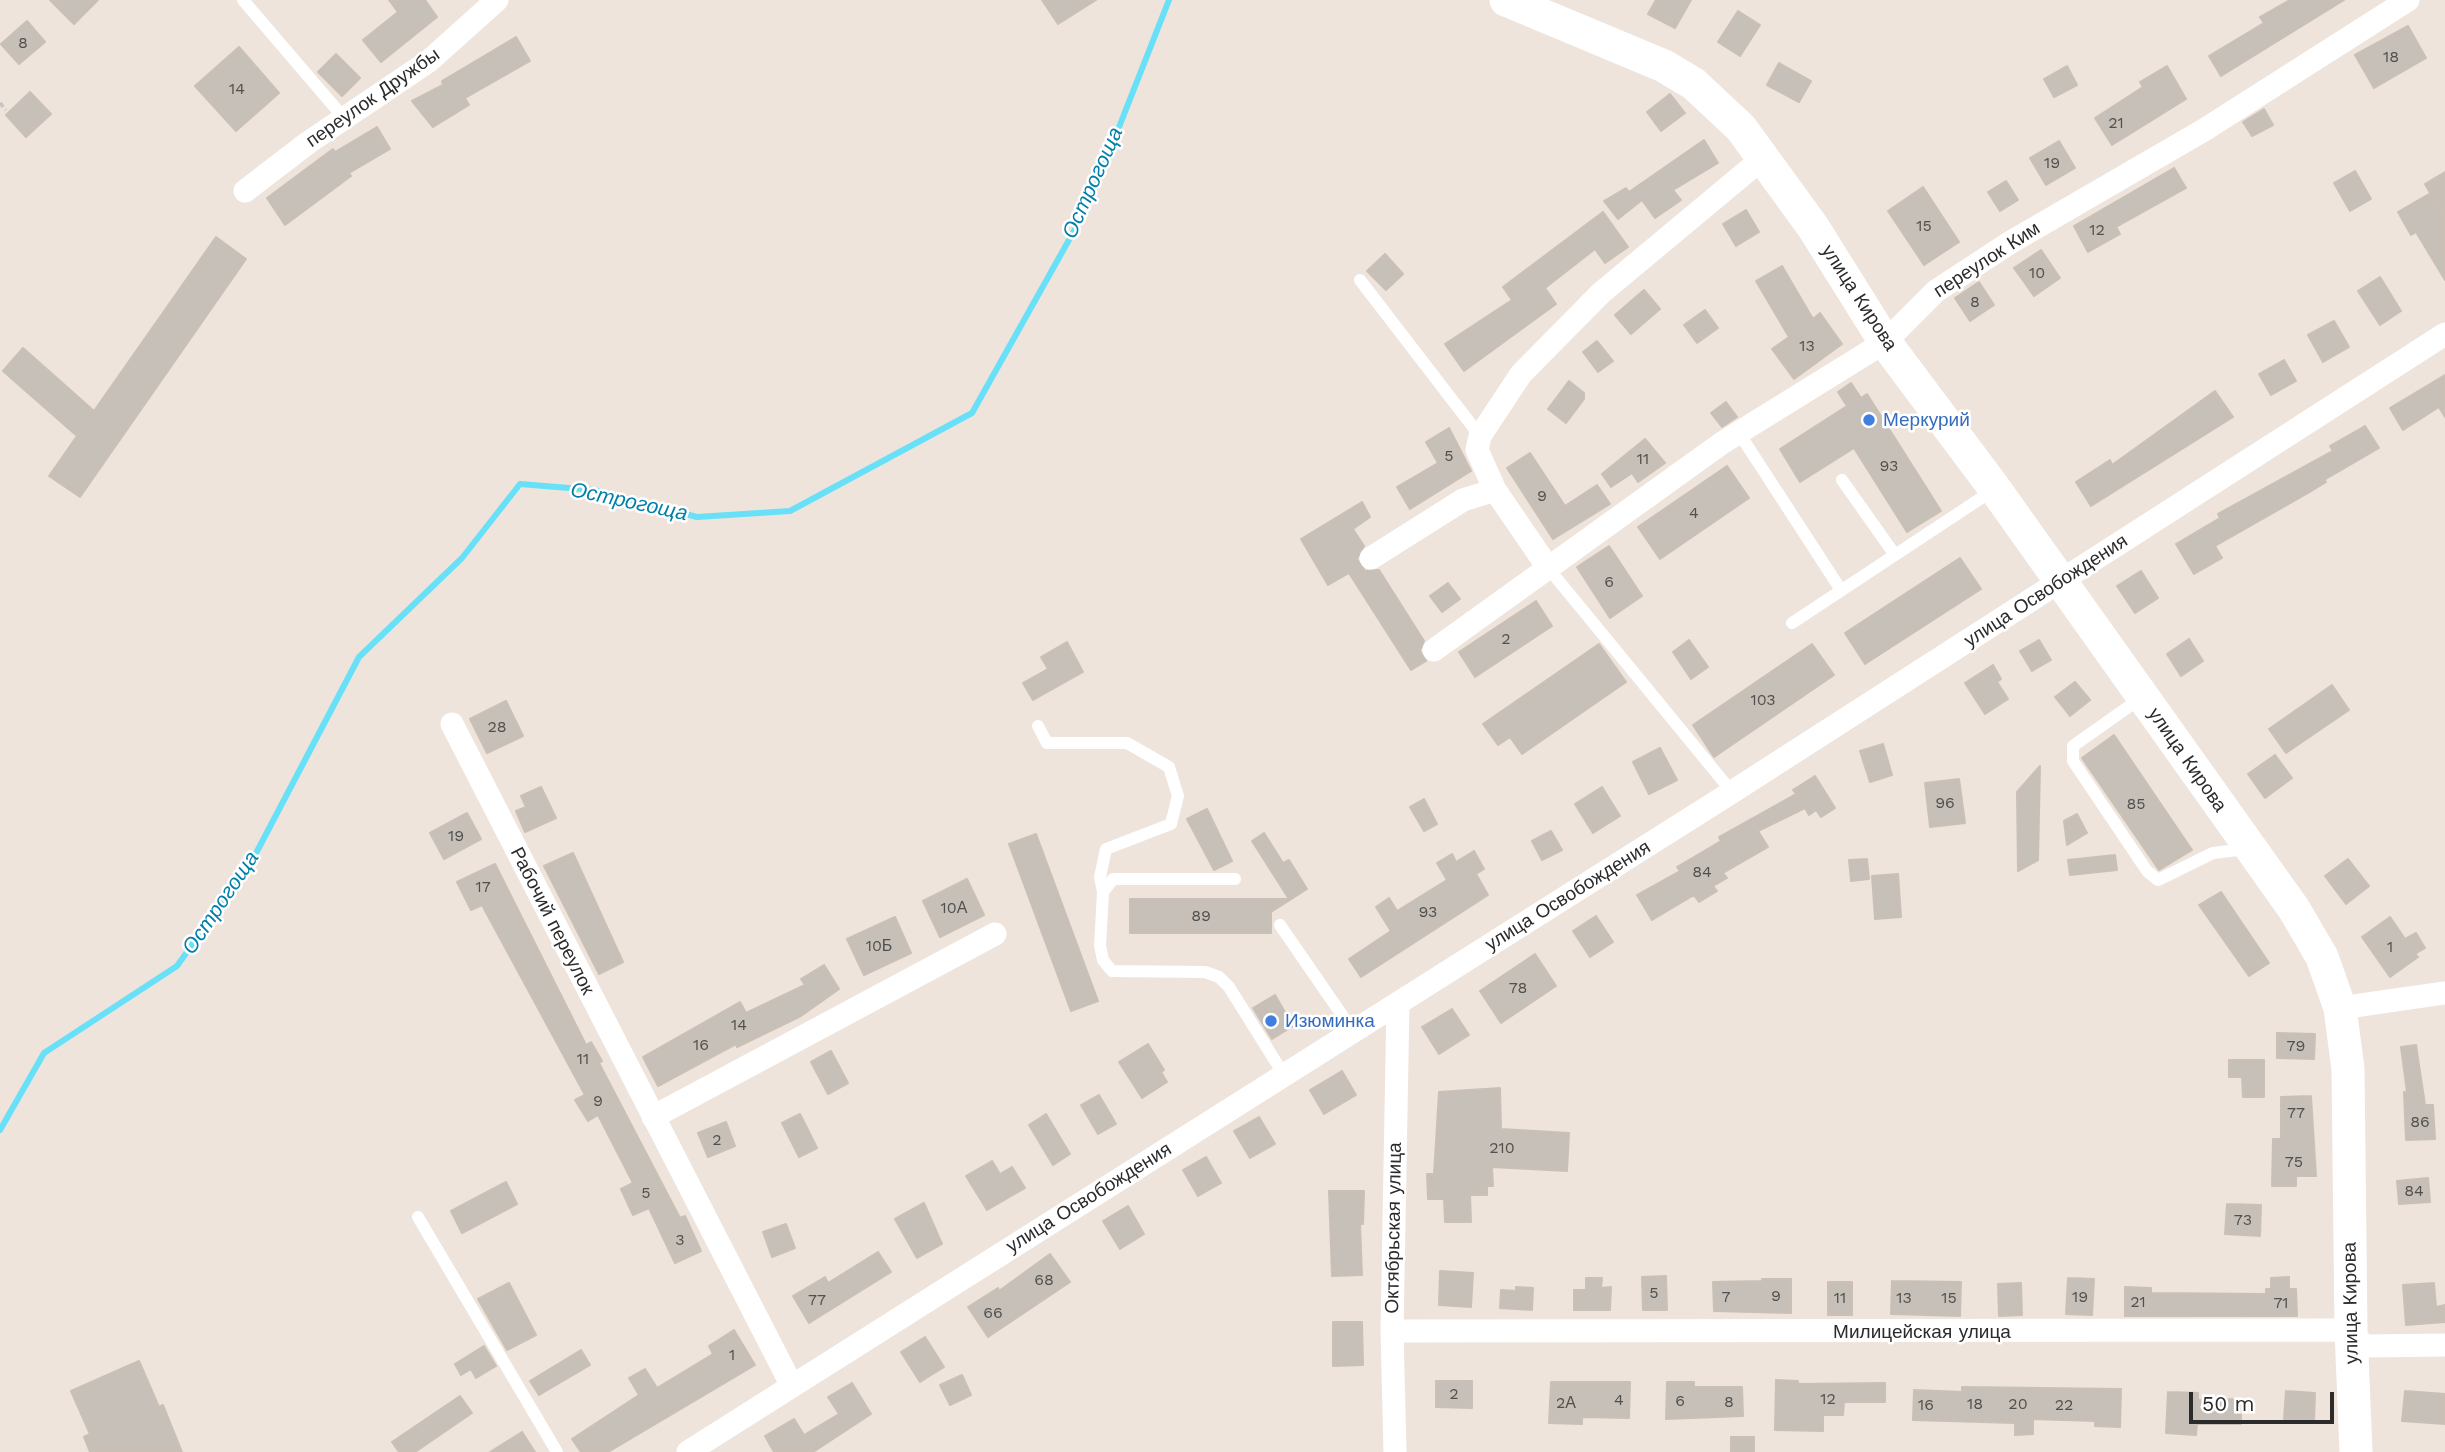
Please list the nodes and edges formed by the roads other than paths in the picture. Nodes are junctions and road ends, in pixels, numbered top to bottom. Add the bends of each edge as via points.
1 (243, 0) edge
2 (496, 0) edge
3 (1506, 0) edge
4 (2408, 0) edge
5 (344, 118) junction
6 (1763, 158) junction
7 (245, 191) dead end
8 (1360, 281) dead end
9 (2445, 334) edge
10 (1885, 342) junction
11 (1739, 433) junction
12 (1480, 436) junction
13 (1842, 480) dead end
14 (1995, 489) junction
15 (1495, 490) junction
16 (1895, 555) junction
17 (1371, 558) dead end
18 (1549, 569) junction
19 (2060, 582) junction
20 (1841, 590) junction
21 (1792, 623) dead end
22 (1434, 650) dead end
23 (2142, 697) junction
24 (452, 724) dead end
25 (1038, 726) dead end
26 (1732, 792) junction
27 (2250, 848) junction
28 (1235, 879) dead end
29 (1103, 891) junction
30 (1280, 925) dead end
31 (995, 934) dead end
32 (2445, 993) edge
33 (1398, 1003) junction
34 (2340, 1008) junction
35 (1353, 1031) junction
36 (1284, 1075) junction
37 (653, 1117) junction
38 (418, 1217) dead end
39 (1392, 1331) junction
40 (2351, 1331) junction
41 (2445, 1345) edge
42 (792, 1386) junction
43 (556, 1452) edge
44 (688, 1452) edge
45 (1395, 1452) edge
46 (2356, 1452) edge

1 - 5 lane
2 - 5 street, переулок Дружбы via 429,61
3 - 6 main road, улица Кирова via 1664,66 1718,105
4 - 10 street, переулок Ким via 2204,130 1957,277 1936,291
5 - 7 street, переулок Дружбы
6 - 10 main road, улица Кирова
6 - 12 street via 1601,293 1521,374
8 - 12 lane
9 - 19 street, улица Освобождения
10 - 11 street, переулок Ким
10 - 14 main road, улица Кирова
11 - 18 street, переулок Ким
11 - 20 lane
12 - 15 street via 1477,450
13 - 16 lane
14 - 16 lane
14 - 19 main road, улица Кирова
15 - 17 street via 1464,500
15 - 18 street
16 - 20 lane
18 - 22 street, переулок Ким
18 - 26 lane
19 - 23 main road, улица Кирова
19 - 26 street, улица Освобождения
20 - 21 lane
23 - 27 main road, улица Кирова
23 - 27 lane via 2073,746 2073,761 2147,871 2158,880 2213,853
24 - 37 street, Рабочий переулок
25 - 29 lane via 1047,743 1127,743 1169,767 1178,796 1171,824 1107,849 1100,877
26 - 33 street, улица Освобождения
27 - 34 main road, улица Кирова via 2322,957
28 - 29 lane via 1113,879
29 - 36 lane via 1100,946 1112,971 1205,972 1219,977
30 - 35 lane
31 - 37 street
32 - 34 street
33 - 35 street, улица Освобождения
33 - 39 street, Октябрьская улица
34 - 40 main road, улица Кирова via 2348,1069
35 - 36 street, улица Освобождения
36 - 42 street, улица Освобождения
37 - 42 street, Рабочий переулок
38 - 43 lane
39 - 40 street, Милицейская улица
39 - 45 street, Октябрьская улица
40 - 41 street, Милицейская улица via 2364,1346
40 - 46 main road, улица Кирова
42 - 44 street, улица Освобождения

